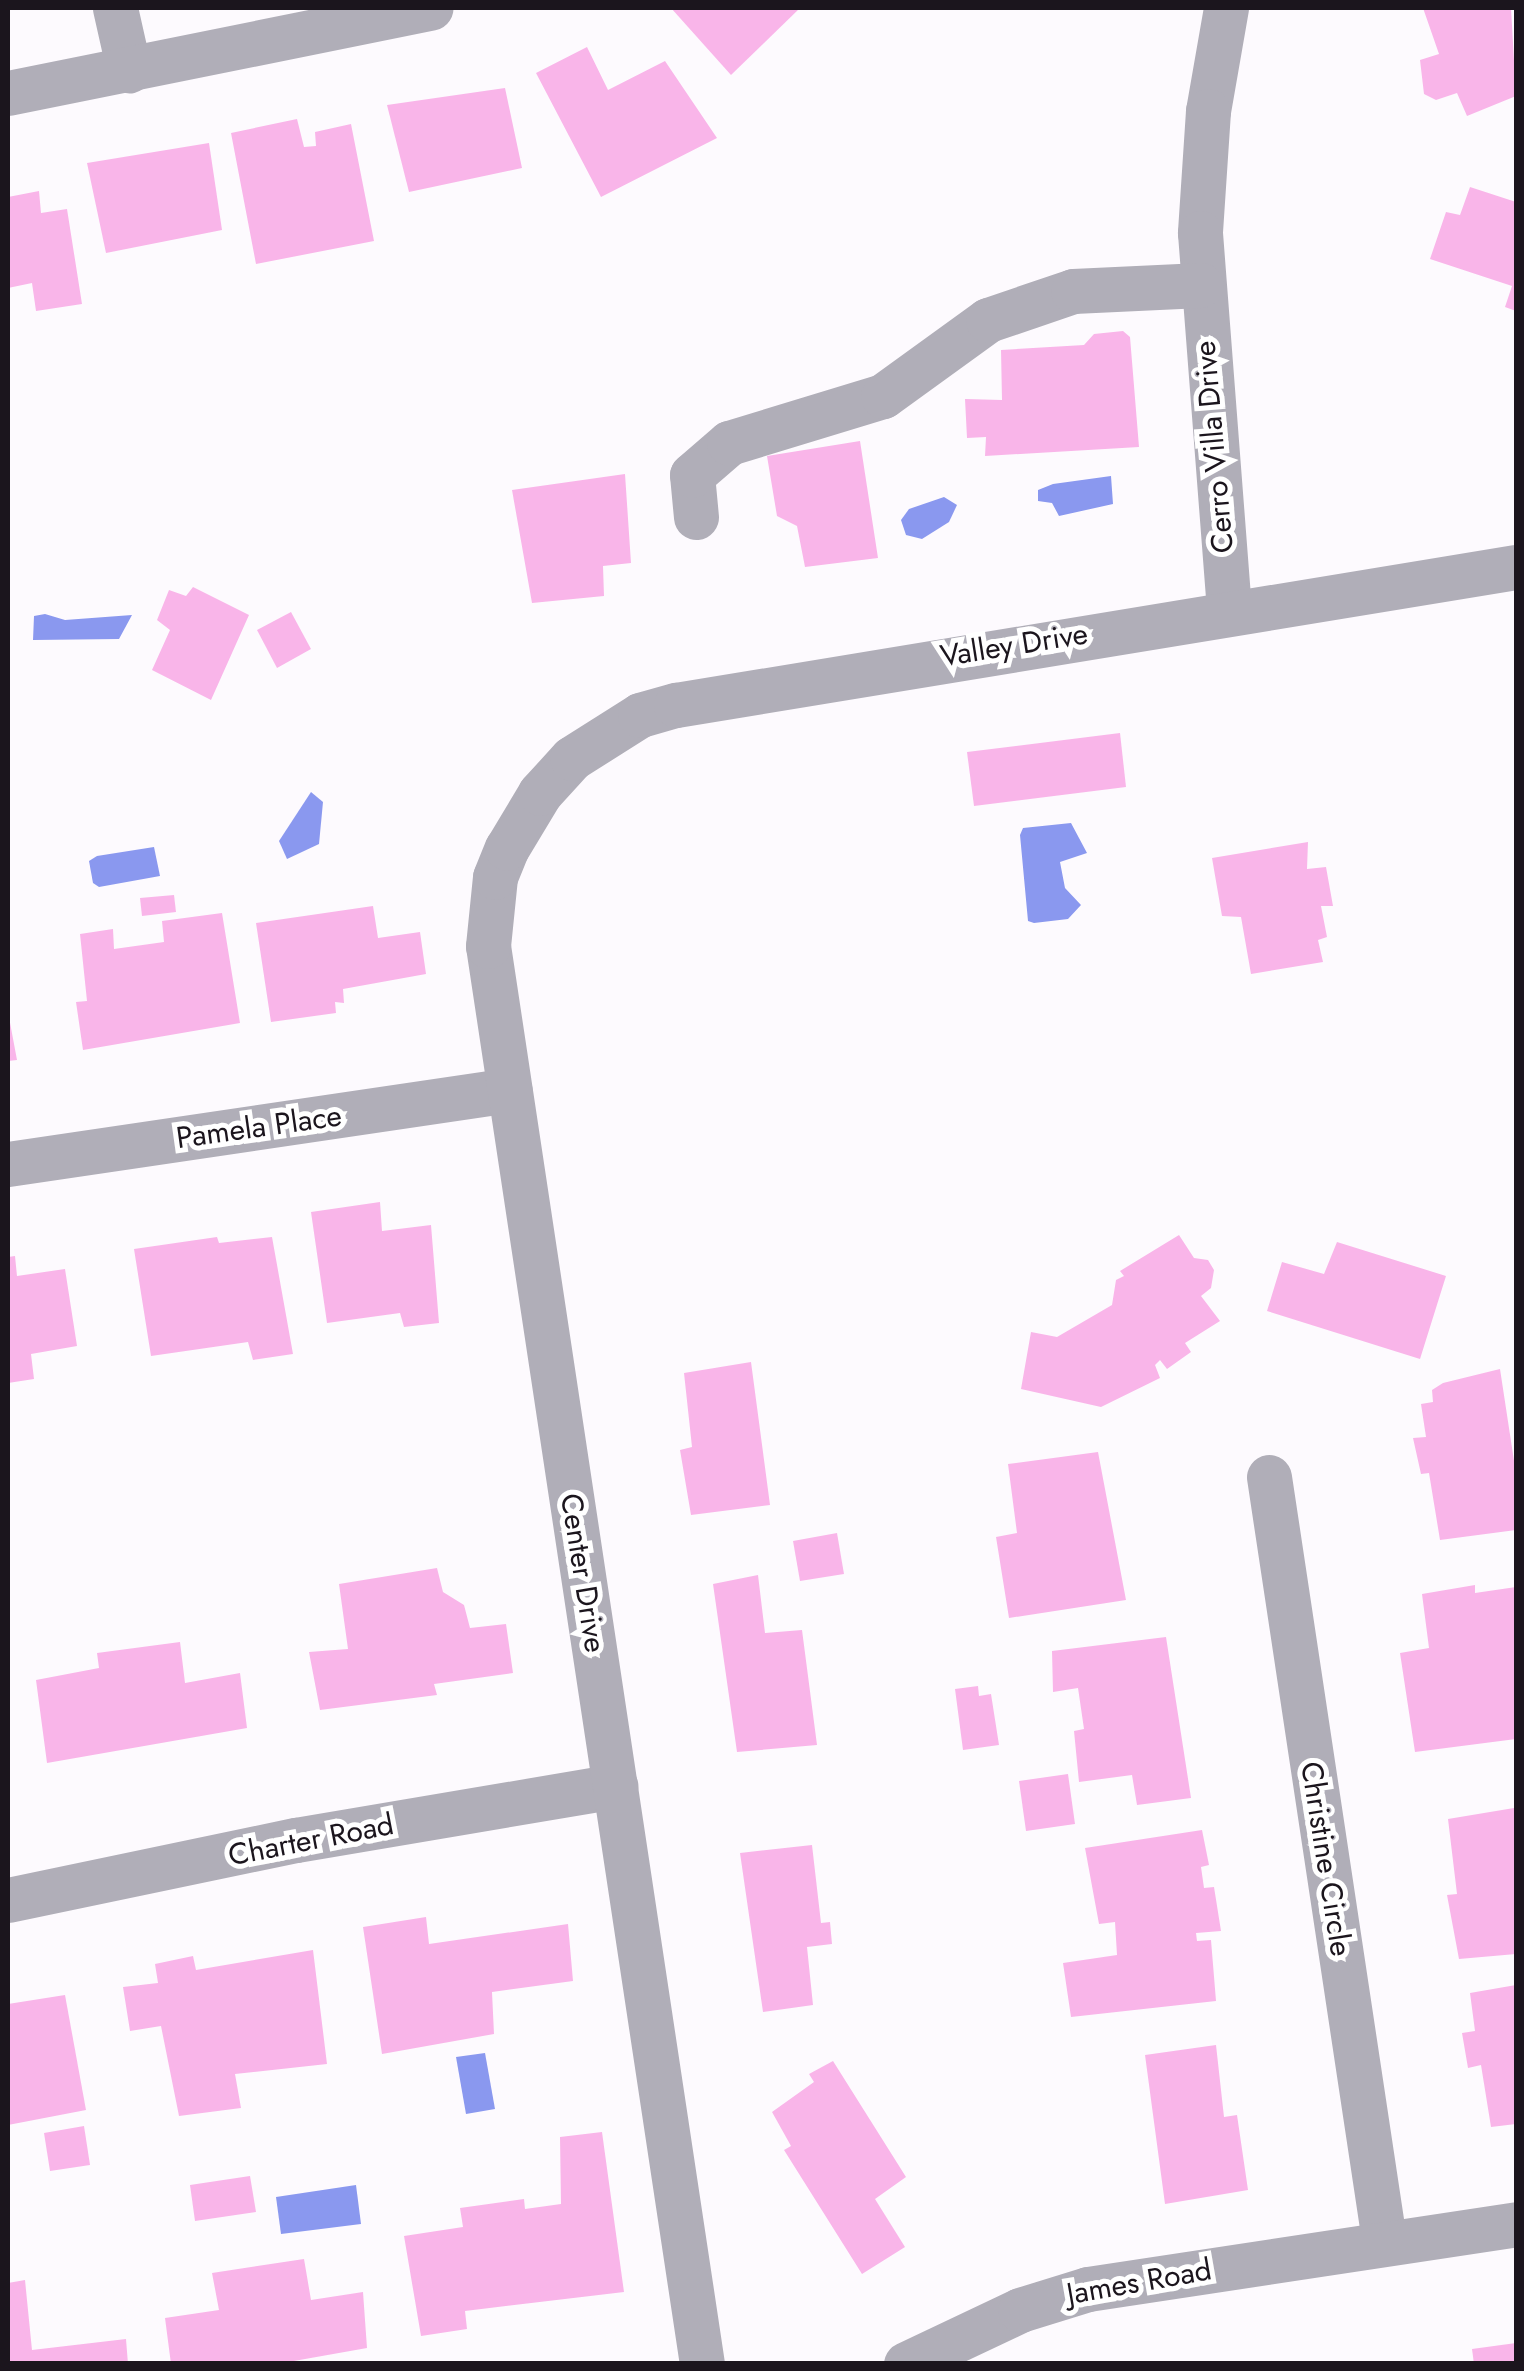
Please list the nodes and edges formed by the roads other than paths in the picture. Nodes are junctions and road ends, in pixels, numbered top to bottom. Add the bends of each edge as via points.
1 (116, 8) edge
2 (431, 8) edge
3 (1226, 8) edge
4 (129, 70) junction
5 (8, 93) edge
6 (1200, 285) junction
7 (696, 517) dead end
8 (1516, 567) edge
9 (1229, 610) junction
10 (540, 792) joint
11 (510, 1090) junction
12 (8, 1164) edge
13 (1268, 1478) dead end
14 (615, 1786) junction
15 (8, 1900) edge
16 (1516, 2224) edge
17 (1384, 2240) junction
18 (702, 2364) edge
19 (906, 2364) edge

1 - 4 street
2 - 4 street
3 - 6 street, Cerro Villa Drive via 1208,110
4 - 5 street
6 - 7 street via 1072,291 988,320 883,396 729,443 692,475
6 - 9 street, Cerro Villa Drive
8 - 9 street, Valley Drive
9 - 10 street, Valley Drive via 676,705 603,736
10 - 11 street, Center Drive via 507,848 489,910 488,946
11 - 12 street, Pamela Place
11 - 14 street, Center Drive
13 - 17 street, Christine Circle
14 - 15 street, Charter Road via 296,1840
14 - 18 street, Center Drive
16 - 17 street, James Road
17 - 19 street, James Road via 1052,2298

